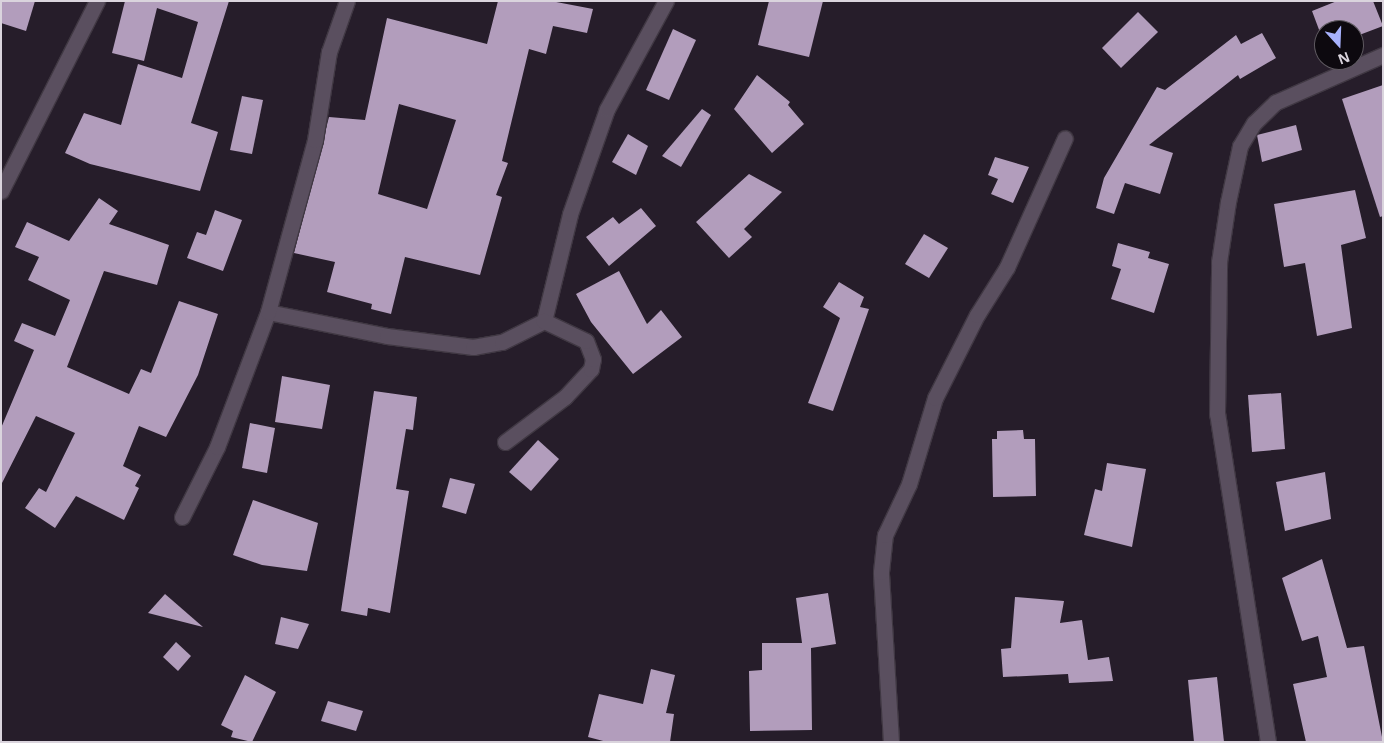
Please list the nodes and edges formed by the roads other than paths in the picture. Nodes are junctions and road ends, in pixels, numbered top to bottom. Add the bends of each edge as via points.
1 (97, 1) edge
2 (347, 1) edge
3 (666, 1) edge
4 (1383, 55) edge
5 (1065, 138) dead end
6 (1, 191) edge
7 (268, 312) junction
8 (544, 321) junction
9 (506, 442) dead end
10 (182, 516) dead end
11 (891, 742) edge
12 (1268, 742) edge

1 - 6 street
2 - 7 street via 329,52 315,140
3 - 8 street via 606,109 570,214
4 - 12 street via 1276,102 1254,123 1240,146 1228,202 1219,262 1217,414
5 - 11 street via 1011,259 935,398 909,484 884,535 881,572
7 - 8 street via 387,336 473,347 502,342
7 - 10 street via 217,447
8 - 9 street via 586,341 593,359 591,369 565,397

